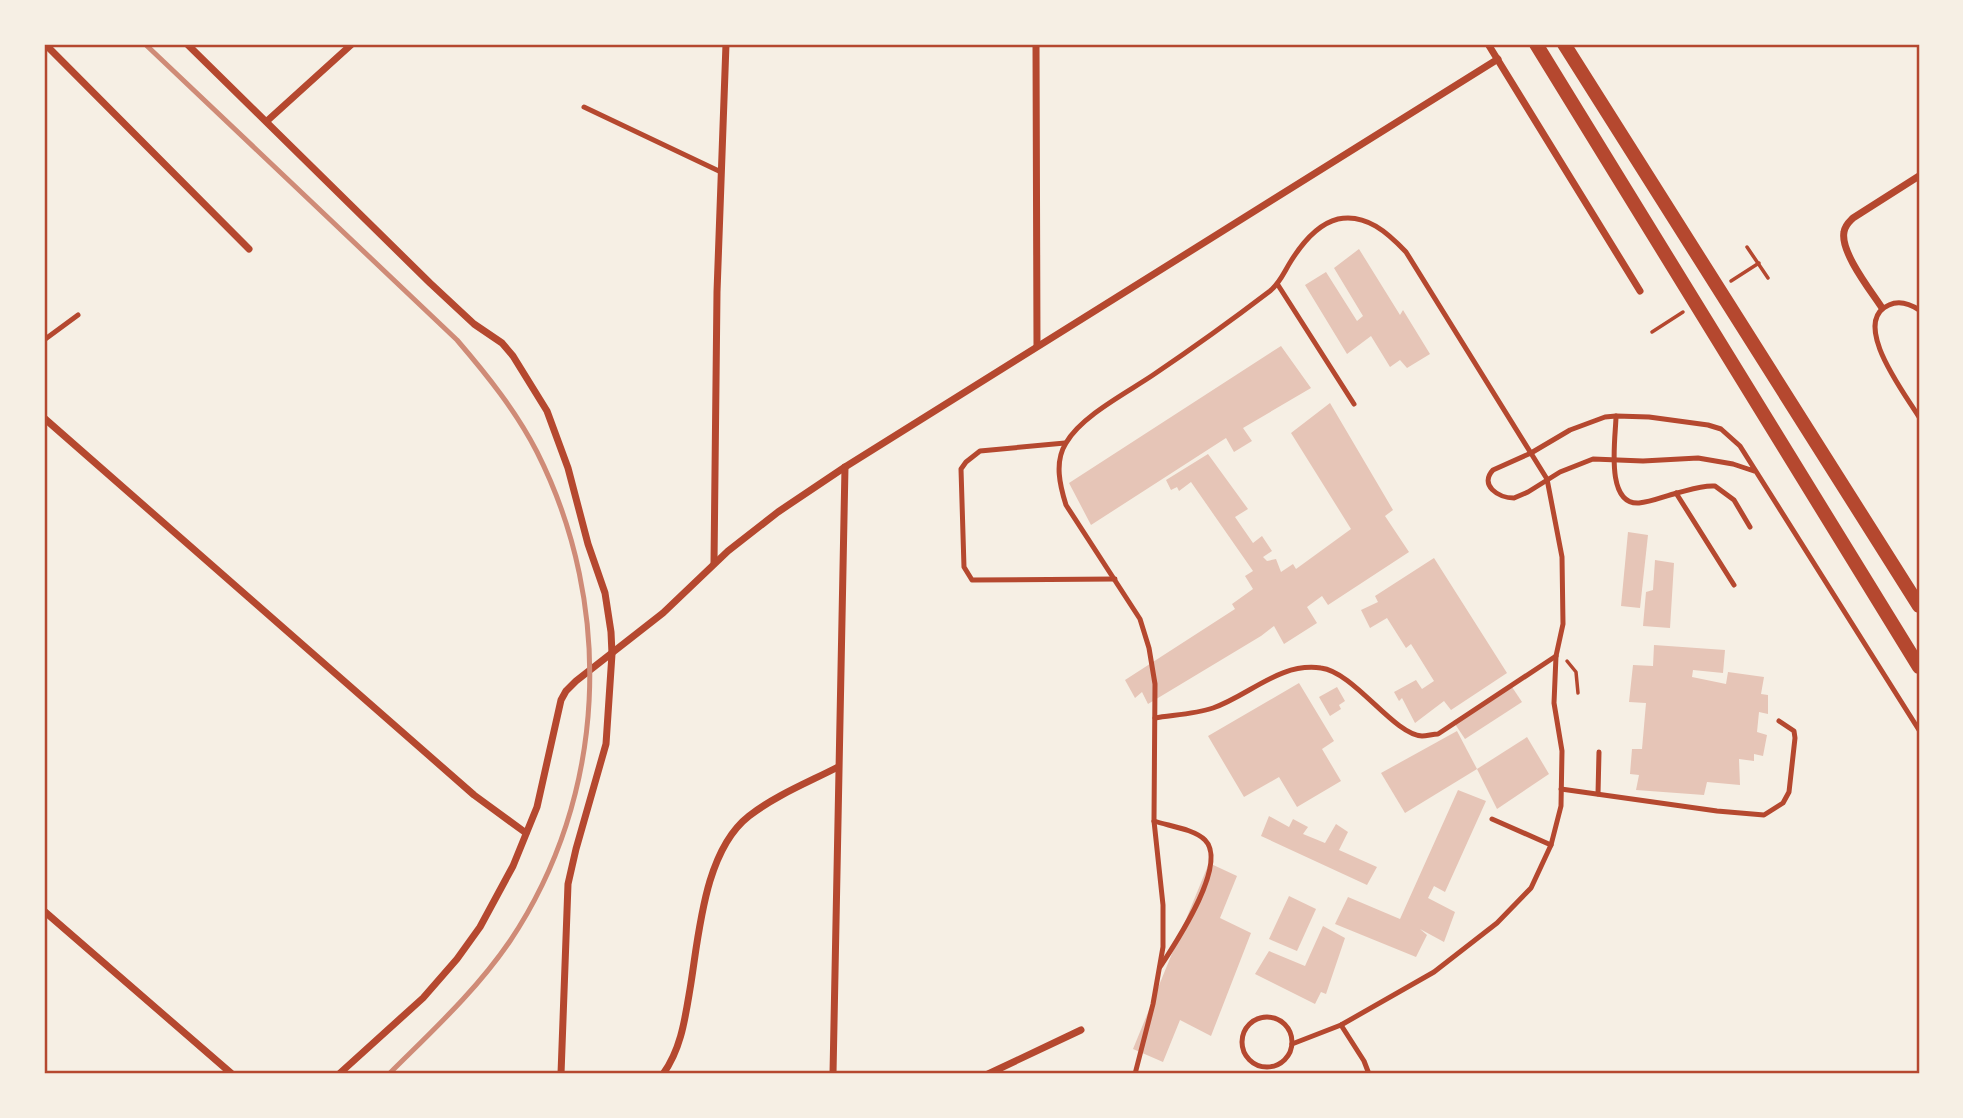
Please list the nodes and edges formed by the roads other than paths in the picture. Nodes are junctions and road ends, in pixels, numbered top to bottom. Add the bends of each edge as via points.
1 (45, 44) edge
2 (187, 44) edge
3 (352, 44) edge
4 (726, 44) edge
5 (1036, 44) edge
6 (1489, 44) edge
7 (1536, 44) edge
8 (1564, 44) edge
9 (1498, 59) junction
10 (584, 107) dead end
11 (267, 121) junction
12 (721, 172) junction
13 (1919, 176) edge
14 (250, 249) dead end
15 (1278, 285) junction
16 (1640, 291) dead end
17 (1882, 308) junction
18 (1919, 310) edge
19 (78, 314) dead end
20 (44, 340) edge
21 (1037, 345) junction
22 (1354, 404) dead end
23 (1616, 416) junction
24 (1919, 417) edge
25 (44, 418) edge
26 (1065, 443) junction
27 (1531, 453) junction
28 (1615, 458) junction
29 (845, 467) junction
30 (1754, 471) junction
31 (1548, 479) junction
32 (1676, 493) junction
33 (1750, 527) dead end
34 (714, 563) junction
35 (1115, 579) junction
36 (1734, 585) dead end
37 (1919, 606) edge
38 (612, 654) junction
39 (1556, 656) junction
40 (1919, 667) edge
41 (1155, 718) junction
42 (1779, 721) dead end
43 (1919, 730) edge
44 (1599, 752) dead end
45 (838, 767) junction
46 (1561, 789) junction
47 (1598, 794) junction
48 (1492, 819) dead end
49 (1154, 821) junction
50 (526, 833) junction
51 (1551, 845) junction
52 (44, 911) edge
53 (1159, 969) junction
54 (1341, 1025) junction
55 (1081, 1030) dead end
56 (1292, 1044) junction
57 (232, 1074) edge
58 (339, 1074) edge
59 (561, 1074) edge
60 (663, 1074) edge
61 (833, 1074) edge
62 (988, 1074) edge
63 (1135, 1074) edge
64 (1369, 1074) edge

1 - 14 street
2 - 11 street
3 - 11 street
4 - 12 street
5 - 21 street
6 - 9 street
7 - 40 main road
8 - 37 main road
9 - 16 street
9 - 21 street
10 - 12 lane
11 - 38 street via 458,310 502,343 526,375 547,411 568,468 605,593
12 - 34 street
13 - 17 street via 1853,218 1843,234 1850,255
15 - 22 lane
15 - 26 lane via 1090,419
15 - 27 lane via 1305,242 1337,219 1371,223 1388,233 1405,252
17 - 18 lane via 1901,302
17 - 24 lane via 1875,317 1878,346
19 - 20 lane
21 - 29 street
23 - 27 lane via 1570,430
23 - 28 lane
23 - 30 lane via 1688,421 1721,429 1740,446
25 - 50 street via 474,795
26 - 35 lane via 1060,484 1066,505
26 - 35 lane via 980,451 966,462 961,469 964,567 972,580
27 - 31 lane
27 - 31 lane via 1493,470 1488,478 1491,489 1514,498
28 - 30 lane via 1698,458
28 - 31 lane via 1580,462
28 - 32 lane via 1618,490 1632,502
29 - 34 street
29 - 45 street
30 - 43 lane
31 - 39 lane via 1562,557 1563,624
32 - 33 lane via 1715,486 1734,500
32 - 36 lane
34 - 38 street
35 - 41 lane via 1140,620 1150,648
38 - 50 street via 576,681 561,700 544,785
38 - 59 street via 606,744 568,884
39 - 41 lane via 1438,733 1420,736 1347,681 1325,668 1307,666 1286,670 1213,708
39 - 46 lane via 1554,703 1562,751
41 - 49 lane
42 - 47 lane via 1789,726 1795,738 1789,792 1776,810 1765,815
44 - 47 lane
45 - 60 street via 750,815 724,845 702,920 683,1028
45 - 61 street
46 - 47 lane
46 - 51 lane
48 - 51 lane
49 - 53 lane via 1163,905
49 - 53 lane via 1205,839 1213,862 1186,928
50 - 58 street via 497,897 457,959 393,1028
51 - 54 lane via 1531,888 1497,923 1434,972
52 - 57 street
53 - 63 lane
54 - 56 lane
54 - 64 lane
55 - 62 street
56 - 56 lane via 1287,1057 1265,1068 1252,1063 1241,1040 1246,1028 1268,1017 1281,1022

